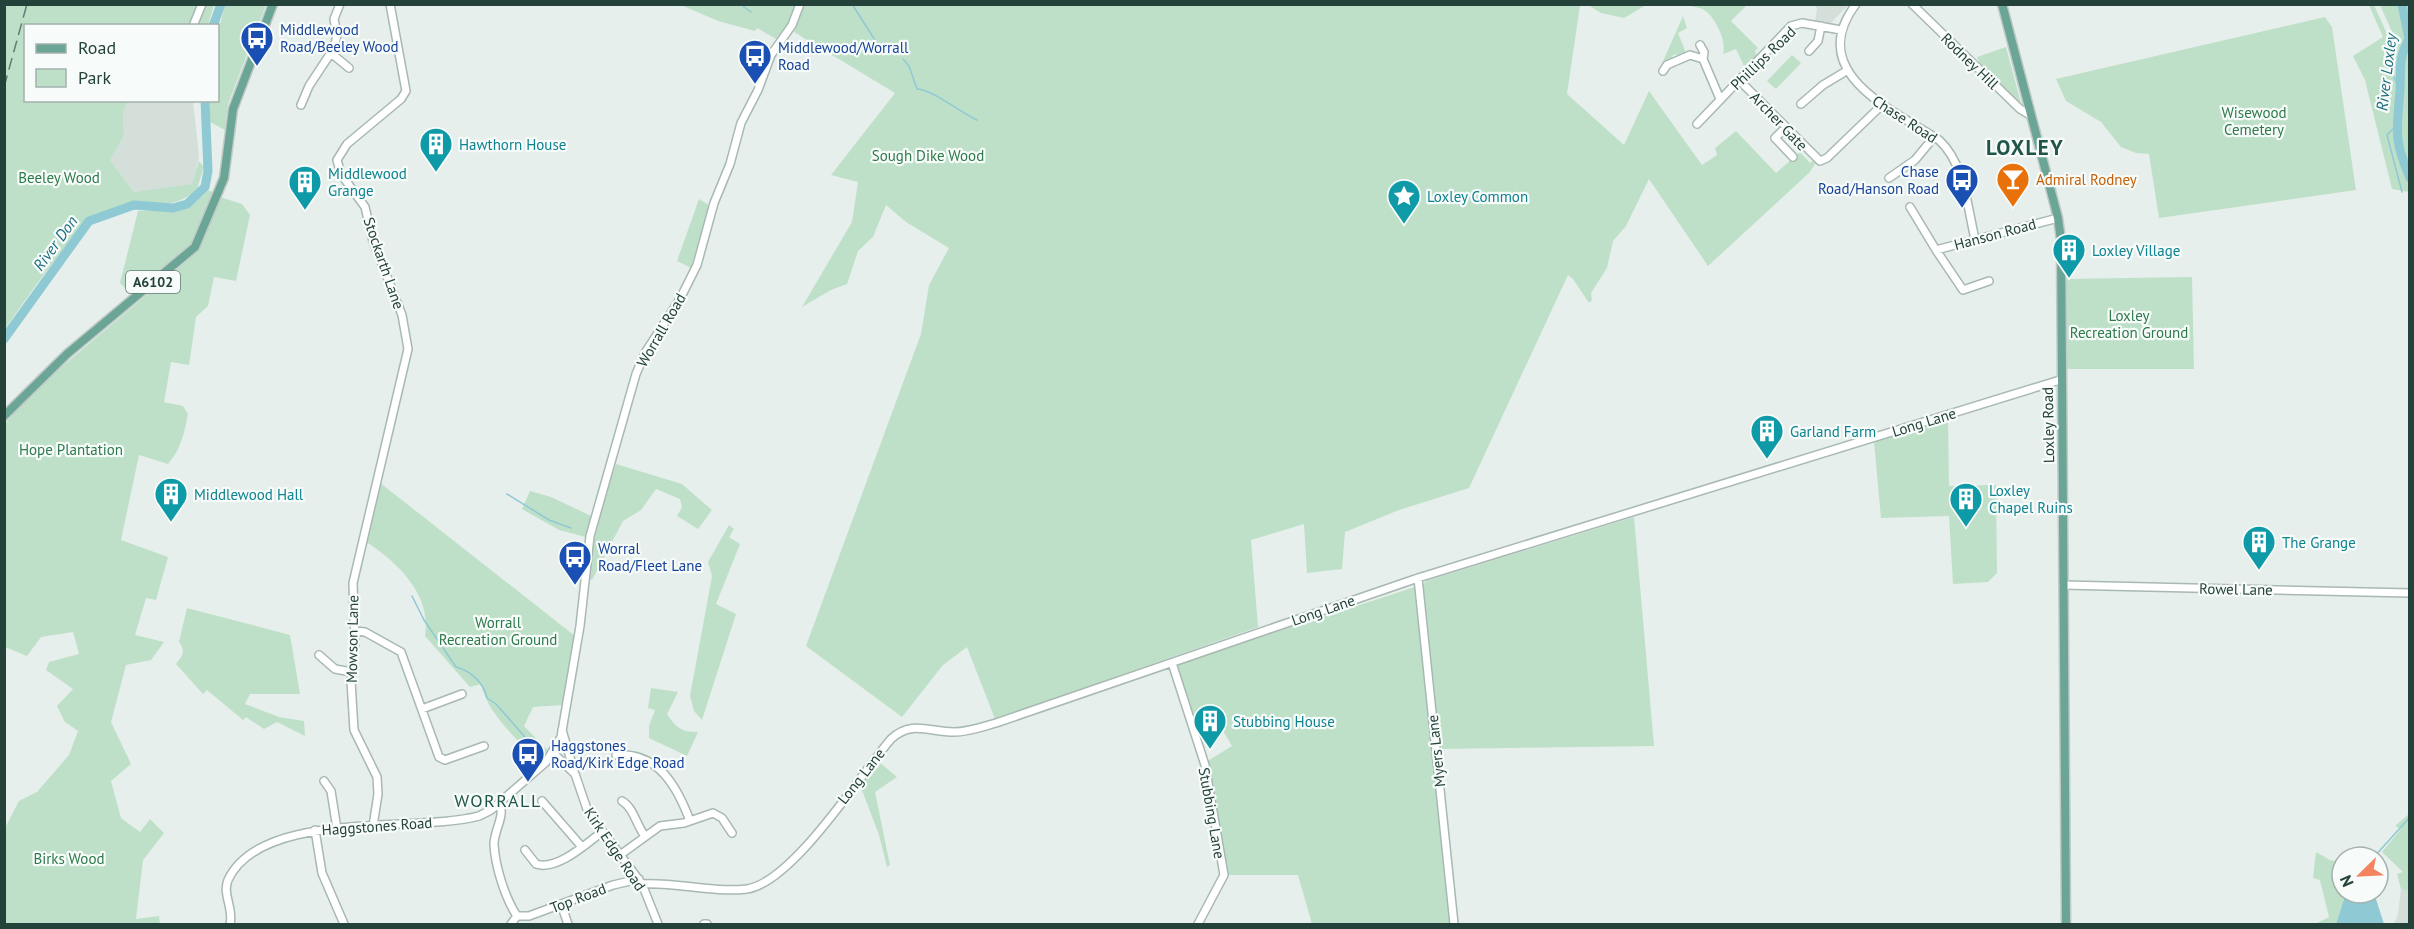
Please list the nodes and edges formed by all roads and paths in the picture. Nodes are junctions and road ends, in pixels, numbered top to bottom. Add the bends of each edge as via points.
1 (202, 4) edge
2 (273, 4) edge
3 (340, 4) edge
4 (390, 4) edge
5 (800, 4) edge
6 (1856, 4) edge
7 (1912, 4) edge
8 (2002, 4) edge
9 (194, 24) edge
10 (1821, 26) junction
11 (1841, 30) junction
12 (1700, 45) dead end
13 (1809, 51) dead end
14 (332, 54) junction
15 (1702, 59) junction
16 (349, 68) dead end
17 (1848, 70) junction
18 (1663, 71) dead end
19 (1739, 80) junction
20 (1720, 99) junction
21 (1801, 104) dead end
22 (301, 105) dead end
23 (1882, 105) junction
24 (2030, 115) junction
25 (1697, 124) dead end
26 (1786, 127) junction
27 (1934, 137) junction
28 (1839, 146) junction
29 (1845, 152) dead end
30 (1792, 157) dead end
31 (1889, 178) dead end
32 (1910, 207) dead end
33 (2058, 218) junction
34 (1975, 239) junction
35 (1936, 250) junction
36 (1989, 281) dead end
37 (2060, 380) junction
38 (4, 416) edge
39 (384, 450) joint
40 (1418, 578) junction
41 (2063, 585) junction
42 (2409, 593) edge
43 (354, 631) junction
44 (319, 655) dead end
45 (1172, 663) junction
46 (352, 672) junction
47 (462, 694) dead end
48 (422, 709) junction
49 (562, 730) junction
50 (559, 744) joint
51 (484, 746) dead end
52 (553, 753) junction
53 (616, 754) dead end
54 (575, 774) junction
55 (324, 781) dead end
56 (542, 801) dead end
57 (622, 801) dead end
58 (499, 803) junction
59 (690, 821) junction
60 (373, 826) junction
61 (337, 828) junction
62 (315, 830) junction
63 (602, 832) junction
64 (732, 833) dead end
65 (645, 836) junction
66 (582, 847) junction
67 (525, 850) dead end
68 (620, 855) junction
69 (640, 882) junction
70 (561, 904) junction
71 (518, 916) junction
72 (230, 924) edge
73 (344, 924) edge
74 (511, 924) edge
75 (568, 924) edge
76 (658, 924) edge
77 (1198, 924) edge
78 (1454, 924) edge
79 (2066, 924) edge

1 - 9 street
2 - 38 main road, A6102 via 232,108 224,178 195,247 68,354
3 - 14 street via 334,19 337,40
4 - 39 street, Stockarth Lane via 406,91 347,144 338,160 341,174 365,207 408,341
5 - 49 street, Worrall Road via 741,123 697,265 636,374 590,536
6 - 11 street
7 - 24 street, Rodney Hill
8 - 24 main road, Loxley Road
10 - 11 street, Phillips Road
10 - 13 street via 1818,41
10 - 19 street, Phillips Road via 1791,26
11 - 17 street, Chase Road via 1842,55
12 - 15 street
14 - 16 street
14 - 22 street via 309,86
15 - 18 street via 1690,55 1667,65
15 - 20 street
17 - 21 street
17 - 23 street, Chase Road via 1859,87
19 - 20 street, Phillips Road
19 - 26 street, Archer Gate
20 - 25 street, Phillips Road
23 - 27 street, Chase Road
23 - 28 street
24 - 33 main road, Loxley Road
26 - 28 street, Archer Gate via 1820,161
26 - 30 street via 1773,139
27 - 31 street via 1915,160
27 - 34 street, Chase Road via 1956,163
28 - 29 street
32 - 35 street
33 - 34 street, Hanson Road
33 - 37 main road, Loxley Road
34 - 35 street, Hanson Road
35 - 36 street, Hanson Road via 1963,290
37 - 40 street, Long Lane
37 - 41 main road, Loxley Road
39 - 43 street, Mowson Lane via 353,583
40 - 45 street, Long Lane
40 - 78 street, Myers Lane
41 - 42 street, Rowel Lane
41 - 79 main road, Loxley Road
43 - 46 street, Mowson Lane
43 - 48 street via 401,652
44 - 46 street via 335,669
45 - 69 street, Long Lane via 978,728 953,732 912,727 899,732 804,847 780,872 760,885 738,890
45 - 77 street, Stubbing Lane via 1204,765 1224,875
46 - 60 street, Mowson Lane via 354,730 378,782
47 - 48 street
48 - 51 street via 441,759
49 - 50 street, Worrall Road
49 - 54 street, Kirk Edge Road
50 - 52 street, Haggstones Road
52 - 54 street, Kirk Edge Road
52 - 58 street, Haggstones Road
53 - 59 street via 640,757 664,771
54 - 63 street, Kirk Edge Road via 588,812
55 - 61 street via 331,791
56 - 66 street
57 - 65 street via 632,809 636,825
58 - 60 street, Haggstones Road via 471,818
58 - 71 street via 502,811 495,847 507,894
59 - 64 street via 716,813
59 - 65 street via 660,826
60 - 61 street, Haggstones Road
61 - 62 street, Haggstones Road
62 - 72 street, Haggstones Road via 278,841 238,867 226,885
62 - 73 street via 322,873
63 - 66 street
63 - 68 street, Kirk Edge Road
65 - 68 street
66 - 67 street via 544,866 531,860
68 - 69 street, Kirk Edge Road
69 - 70 street, Top Road via 613,885
69 - 76 street, Kirk Edge Road
70 - 71 street, Top Road
70 - 75 street
71 - 74 street

